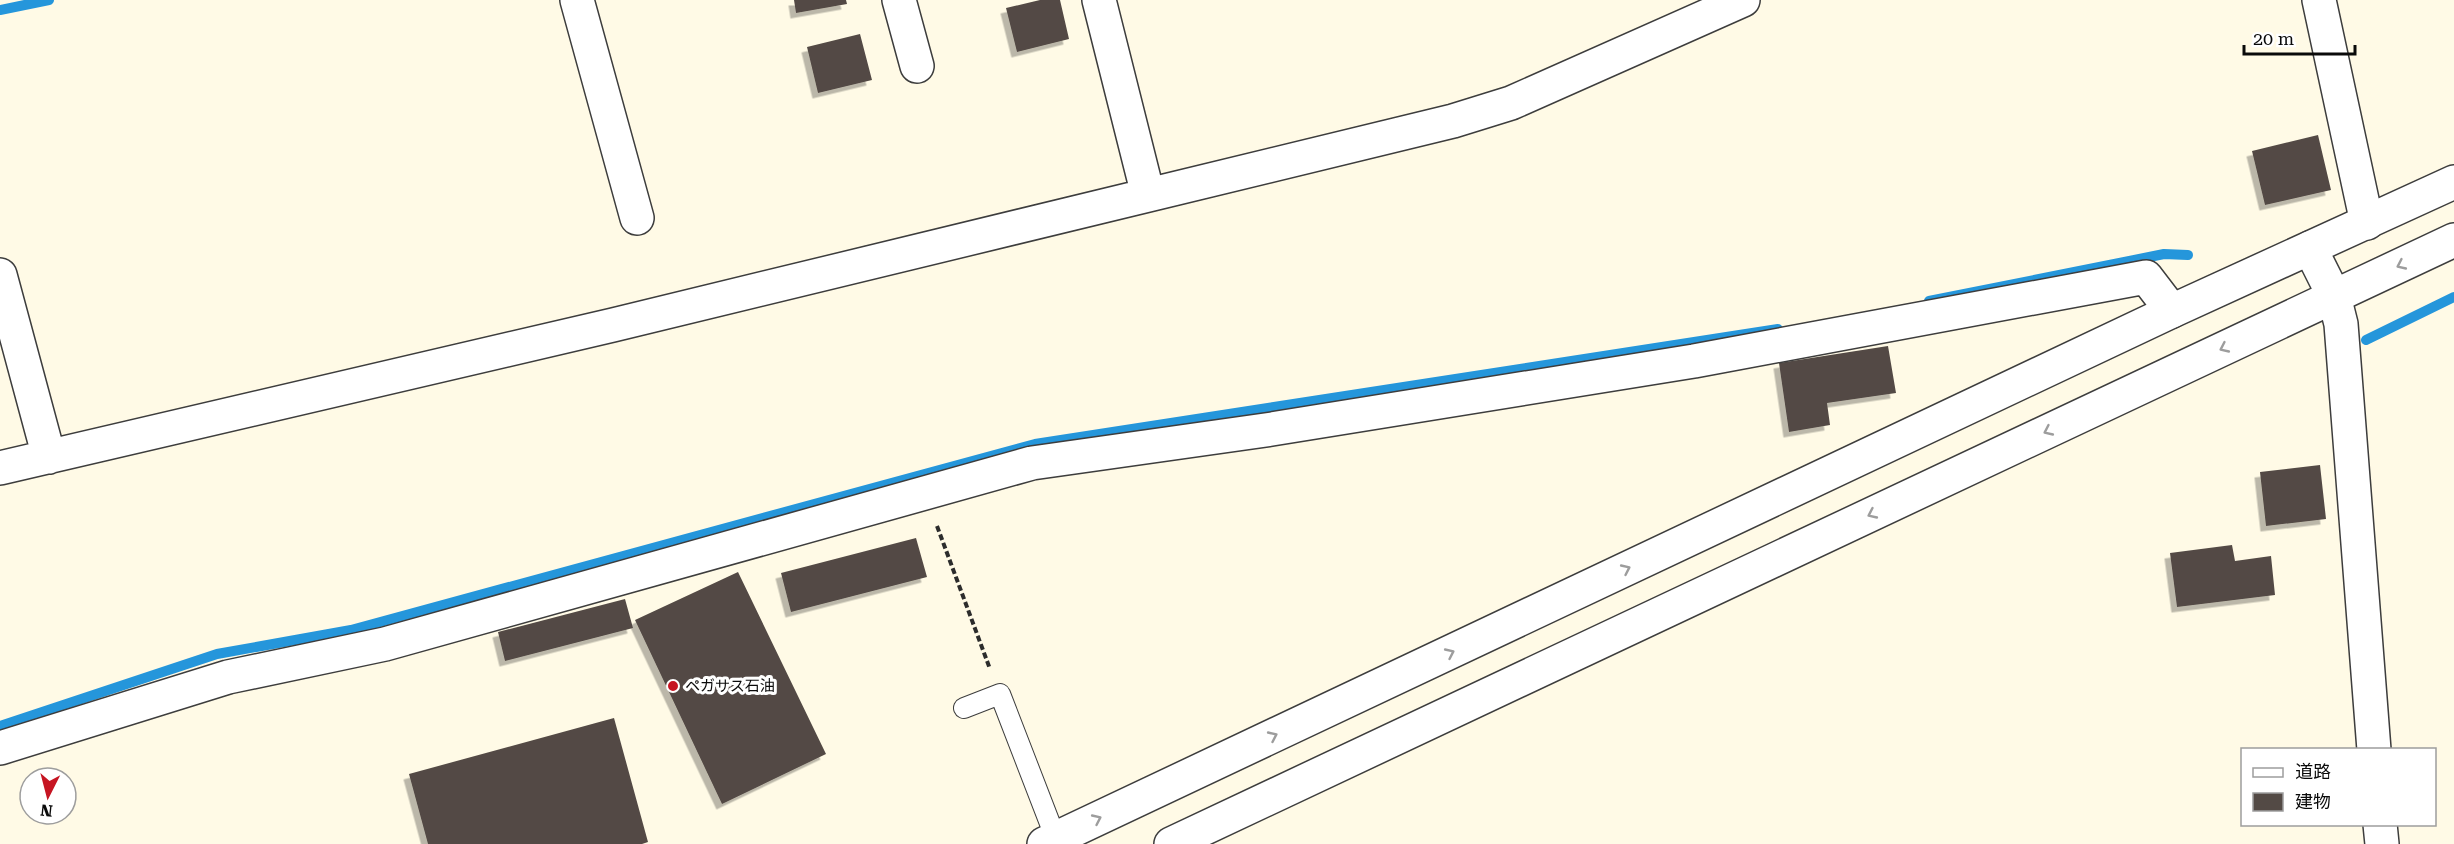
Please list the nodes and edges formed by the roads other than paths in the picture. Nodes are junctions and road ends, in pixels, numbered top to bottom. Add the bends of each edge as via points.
1 (577, 0) edge
2 (899, 0) edge
3 (1099, 0) edge
4 (1743, 0) edge
5 (2319, 0) edge
6 (917, 66) dead end
7 (2454, 182) edge
8 (1148, 195) junction
9 (637, 218) dead end
10 (2367, 223) junction
11 (2454, 240) edge
12 (2310, 248) junction
13 (0, 275) edge
14 (2334, 296) junction
15 (2172, 311) junction
16 (49, 457) junction
17 (0, 468) edge
18 (964, 708) dead end
19 (0, 748) edge
20 (2374, 748) edge
21 (2380, 826) edge
22 (1050, 841) edge
23 (1171, 844) edge
24 (2382, 844) edge

1 - 9 street
2 - 6 street
3 - 8 street
4 - 8 street via 1511,103 1453,121
5 - 10 street
7 - 10 street
8 - 16 street
10 - 12 street
11 -> 14 street
12 - 14 street
12 - 15 street
13 - 16 street
14 - 20 street via 2341,324
14 -> 23 street
15 - 19 street via 2146,277 1695,361 1032,463 385,644 228,677
22 -> 15 street
16 - 17 street
18 - 22 lane via 1000,694
21 - 24 street

